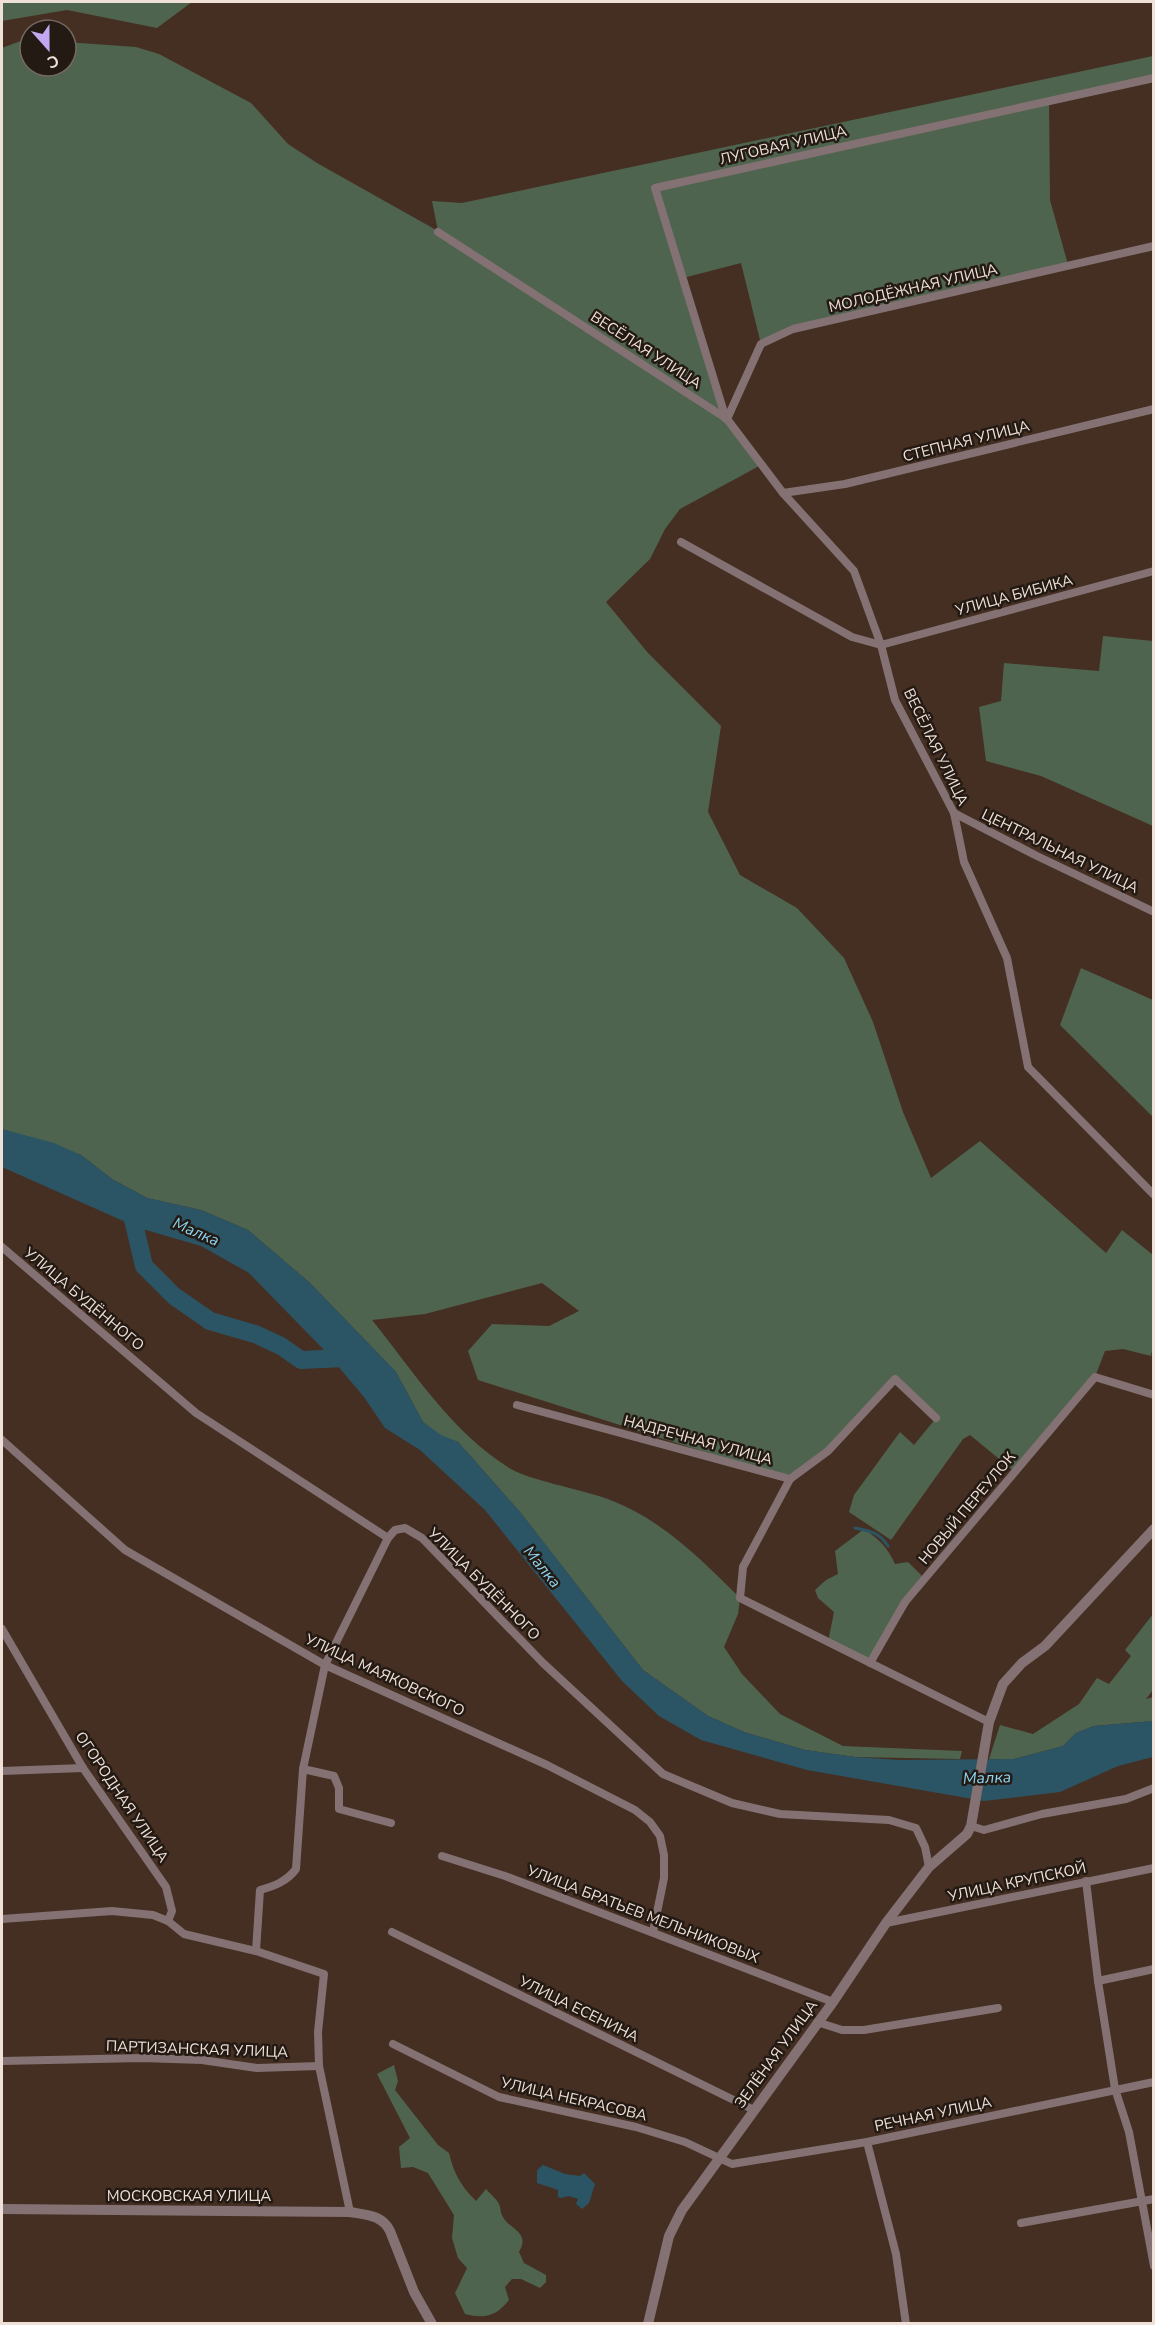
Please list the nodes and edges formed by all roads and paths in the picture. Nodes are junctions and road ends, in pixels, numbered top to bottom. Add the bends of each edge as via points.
1 (1154, 78) edge
2 (438, 232) dead end
3 (1154, 246) edge
4 (1154, 409) edge
5 (727, 419) junction
6 (783, 493) junction
7 (681, 542) dead end
8 (1154, 571) edge
9 (881, 645) junction
10 (954, 813) junction
11 (1154, 912) edge
12 (1154, 1195) edge
13 (2, 1247) edge
14 (1154, 1395) edge
15 (517, 1405) dead end
16 (936, 1418) dead end
17 (2, 1440) edge
18 (790, 1479) junction
19 (1154, 1529) edge
20 (388, 1538) junction
21 (2, 1629) edge
22 (870, 1663) junction
23 (325, 1665) junction
24 (989, 1722) junction
25 (83, 1768) junction
26 (303, 1768) junction
27 (2, 1771) edge
28 (1154, 1788) edge
29 (391, 1823) dead end
30 (971, 1826) junction
31 (442, 1856) dead end
32 (929, 1867) junction
33 (1154, 1868) edge
34 (1086, 1881) junction
35 (2, 1919) edge
36 (168, 1921) junction
37 (886, 1923) junction
38 (392, 1932) dead end
39 (653, 1932) junction
40 (256, 1951) junction
41 (1154, 1969) edge
42 (1098, 1981) junction
43 (833, 2002) junction
44 (998, 2008) dead end
45 (817, 2022) junction
46 (393, 2044) dead end
47 (2, 2061) edge
48 (319, 2066) junction
49 (1154, 2082) edge
50 (1115, 2089) junction
51 (754, 2110) junction
52 (867, 2142) junction
53 (719, 2158) junction
54 (1154, 2199) edge
55 (1142, 2201) junction
56 (2, 2209) edge
57 (350, 2212) junction
58 (1021, 2223) dead end
59 (1154, 2266) edge
60 (432, 2324) edge
61 (648, 2324) edge
62 (906, 2324) edge

1 - 5 street, ЛУГОВАЯ УЛИЦА via 655,188
2 - 5 street, ВЕСЁЛАЯ УЛИЦА
3 - 5 street, МОЛОДЁЖНАЯ УЛИЦА via 793,329 761,344
4 - 6 street, СТЕПНАЯ УЛИЦА via 845,484
5 - 6 street, ВЕСЁЛАЯ УЛИЦА
6 - 9 street, ВЕСЁЛАЯ УЛИЦА via 854,571
7 - 9 street via 852,637
8 - 9 street, УЛИЦА БИБИКА
9 - 10 street, ВЕСЁЛАЯ УЛИЦА via 895,700
10 - 11 street, ЦЕНТРАЛЬНАЯ УЛИЦА
10 - 12 street, ВЕСЁЛАЯ УЛИЦА via 964,862 1006,958 1028,1067
13 - 20 street, УЛИЦА БУДЁННОГО via 196,1413
14 - 22 street, НОВЫЙ ПЕРЕУЛОК via 1095,1377 905,1602
15 - 18 street, НАДРЕЧНАЯ УЛИЦА
16 - 18 street via 895,1379 828,1451
17 - 23 street, УЛИЦА МАЯКОВСКОГО via 125,1550
18 - 22 street via 743,1567 740,1598
19 - 24 street via 1045,1647 1022,1663 1003,1684
20 - 23 street
20 - 32 street, УЛИЦА БУДЁННОГО via 395,1530 405,1528 422,1538 543,1663 663,1774 732,1803 780,1814 890,1820 916,1828
21 - 25 street, ОГОРОДНАЯ УЛИЦА
22 - 24 street
23 - 26 street
23 - 39 street, УЛИЦА МАЯКОВСКОГО via 547,1765 635,1810 650,1822 660,1836 664,1855 664,1878
24 - 30 street
25 - 27 street
25 - 36 street, ОГОРОДНАЯ УЛИЦА via 166,1887 172,1911
26 - 29 street via 334,1776 339,1788 339,1809
26 - 40 street via 296,1869 290,1878 260,1890
28 - 30 street via 1126,1799 1042,1814 984,1830
30 - 32 street, ЗЕЛЁНАЯ УЛИЦА
31 - 39 street, УЛИЦА БРАТЬЕВ МЕЛЬНИКОВЫХ
32 - 37 street, ЗЕЛЁНАЯ УЛИЦА
33 - 34 street, УЛИЦА КРУПСКОЙ
34 - 37 street, УЛИЦА КРУПСКОЙ
34 - 42 street
35 - 36 street via 112,1911 153,1915
36 - 40 street via 184,1934
37 - 43 street, ЗЕЛЁНАЯ УЛИЦА
38 - 51 street, УЛИЦА ЕСЕНИНА
39 - 43 street, УЛИЦА БРАТЬЕВ МЕЛЬНИКОВЫХ
40 - 48 street via 324,1974
41 - 42 street
42 - 50 street
43 - 45 street, ЗЕЛЁНАЯ УЛИЦА
44 - 45 street via 864,2030 842,2030
45 - 51 street, ЗЕЛЁНАЯ УЛИЦА
46 - 53 street, УЛИЦА НЕКРАСОВА via 499,2097 636,2127 685,2142
47 - 48 street, ПАРТИЗАНСКАЯ УЛИЦА via 142,2058 257,2068
48 - 57 street
49 - 50 street, РЕЧНАЯ УЛИЦА
50 - 52 street, РЕЧНАЯ УЛИЦА
50 - 55 street via 1129,2132
51 - 53 street, ЗЕЛЁНАЯ УЛИЦА
52 - 53 street, РЕЧНАЯ УЛИЦА via 732,2164
52 - 62 street via 896,2254
53 - 61 street, ЗЕЛЁНАЯ УЛИЦА via 682,2210 669,2236
54 - 55 street
55 - 58 street
55 - 59 street
56 - 57 street, МОСКОВСКАЯ УЛИЦА
57 - 60 street, МОСКОВСКАЯ УЛИЦА via 386,2222 414,2292

